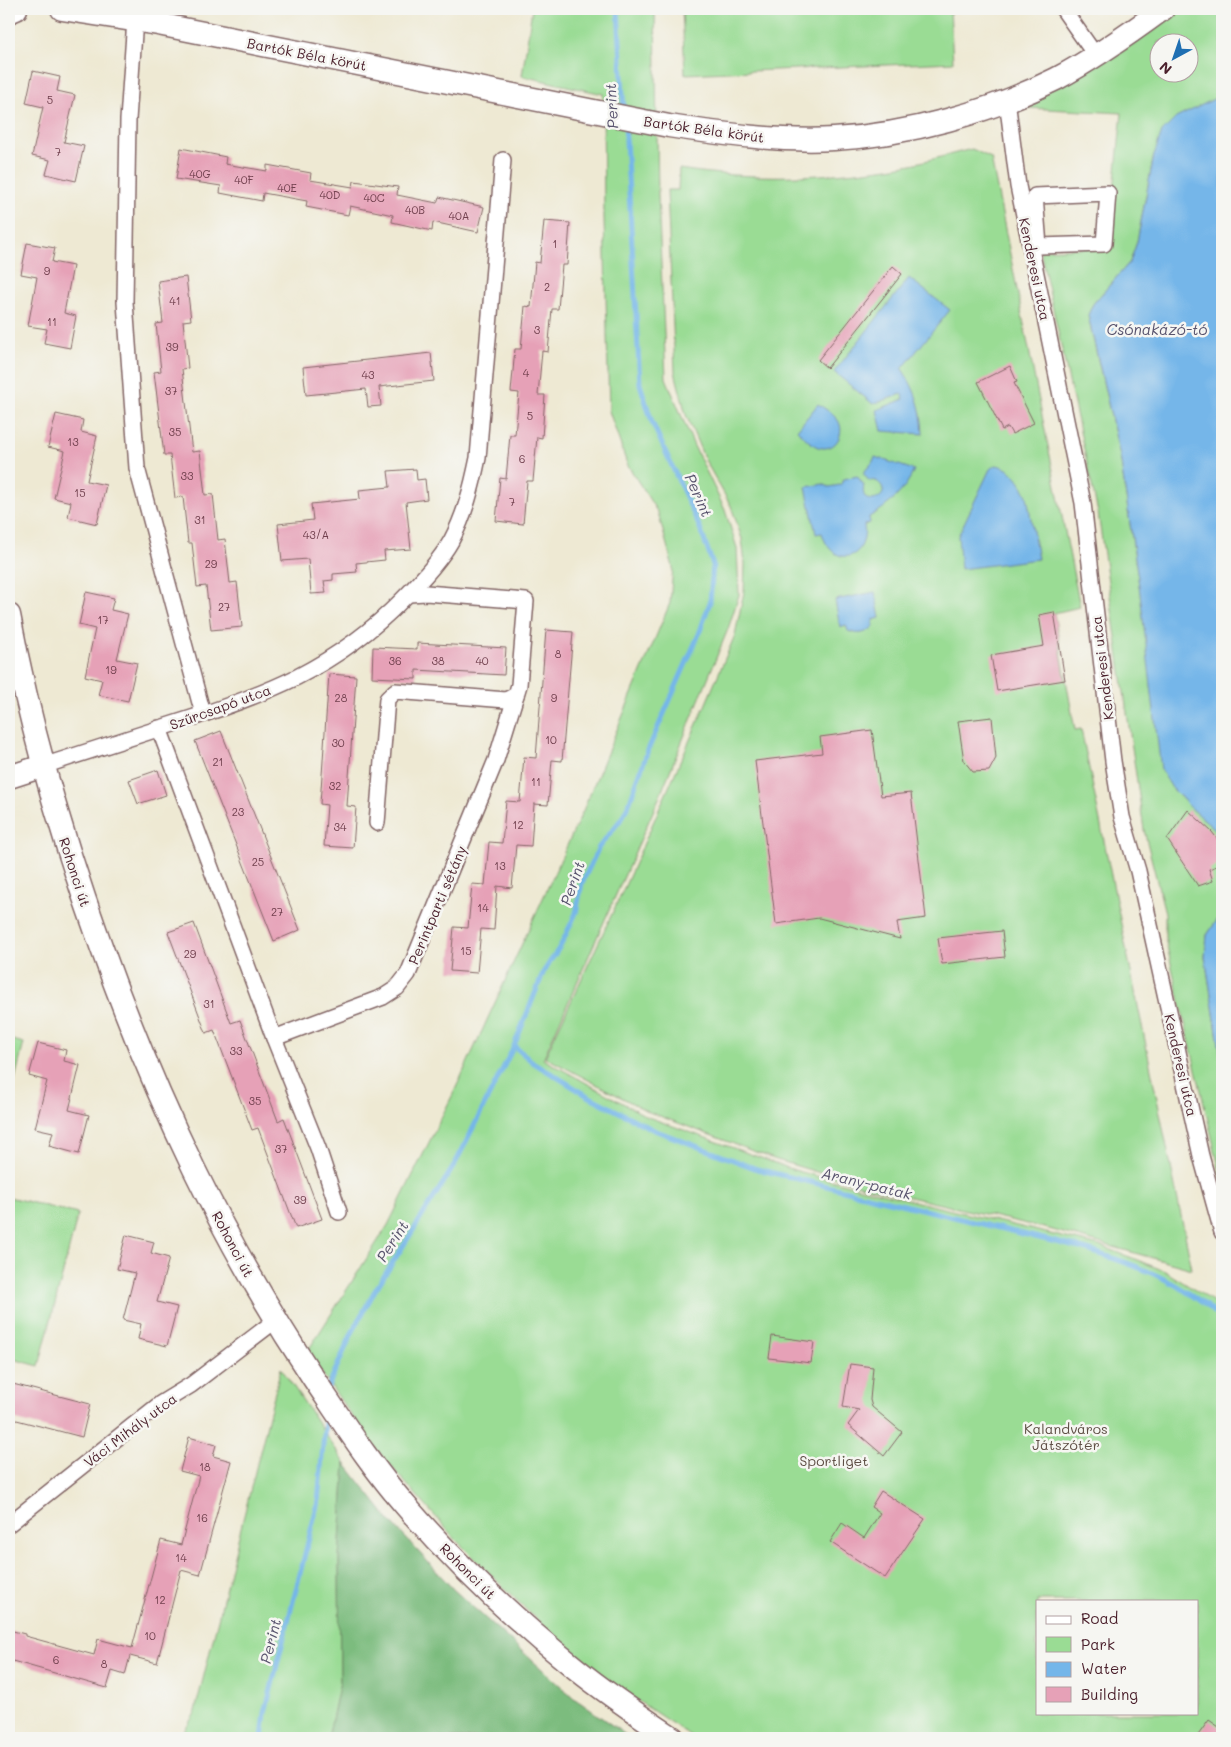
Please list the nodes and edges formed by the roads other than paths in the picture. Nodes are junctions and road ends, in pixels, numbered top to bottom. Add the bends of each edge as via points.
1 (16, 9) edge
2 (62, 9) edge
3 (103, 9) edge
4 (1063, 9) edge
5 (1163, 9) edge
6 (9, 12) edge
7 (135, 19) junction
8 (1096, 56) junction
9 (1007, 100) junction
10 (503, 160) dead end
11 (1108, 193) joint
12 (409, 594) junction
13 (9, 615) edge
14 (516, 696) junction
15 (203, 714) junction
16 (159, 728) junction
17 (43, 766) junction
18 (9, 777) edge
19 (376, 822) dead end
20 (274, 1038) junction
21 (1220, 1211) edge
22 (339, 1212) dead end
23 (1222, 1232) edge
24 (276, 1320) junction
25 (9, 1524) edge
26 (674, 1738) edge

1 - 6 main road
2 - 7 main road, Bartók Béla körút
3 - 7 main road, Bartók Béla körút
4 - 8 street
5 - 8 main road, Bartók Béla körút
7 - 9 main road, Bartók Béla körút via 578,109 669,126 768,138 835,139 908,129
7 - 15 street via 128,120 125,302 136,468
8 - 9 main road, Bartók Béla körút via 1056,79
9 - 21 street, Kenderesi utca via 1026,230 1083,503 1122,816 1138,871 1202,1156
10 - 12 street, Szűrcsapó utca via 478,458 461,521 445,550
11 - 11 street via 1104,244 1039,246 1035,196
12 - 14 street via 526,601
12 - 15 street, Szűrcsapó utca via 364,635 330,659 253,697
13 - 17 main road, Rohonci út
14 - 19 street via 506,700 395,690 387,699
14 - 20 street, Perintparti sétány via 496,760 408,974 397,988 383,996
15 - 16 street, Szűrcsapó utca
16 - 17 street, Szűrcsapó utca
16 - 20 street
17 - 18 main road, Szűrcsapó utca
17 - 24 main road, Rohonci út via 85,901 151,1077 186,1155
20 - 22 street via 318,1148
21 - 23 street, Kenderesi utca
24 - 25 street, Váci Mihály utca via 191,1385 160,1404
24 - 26 main road, Rohonci út via 360,1447 404,1505 458,1562 518,1620 577,1670

